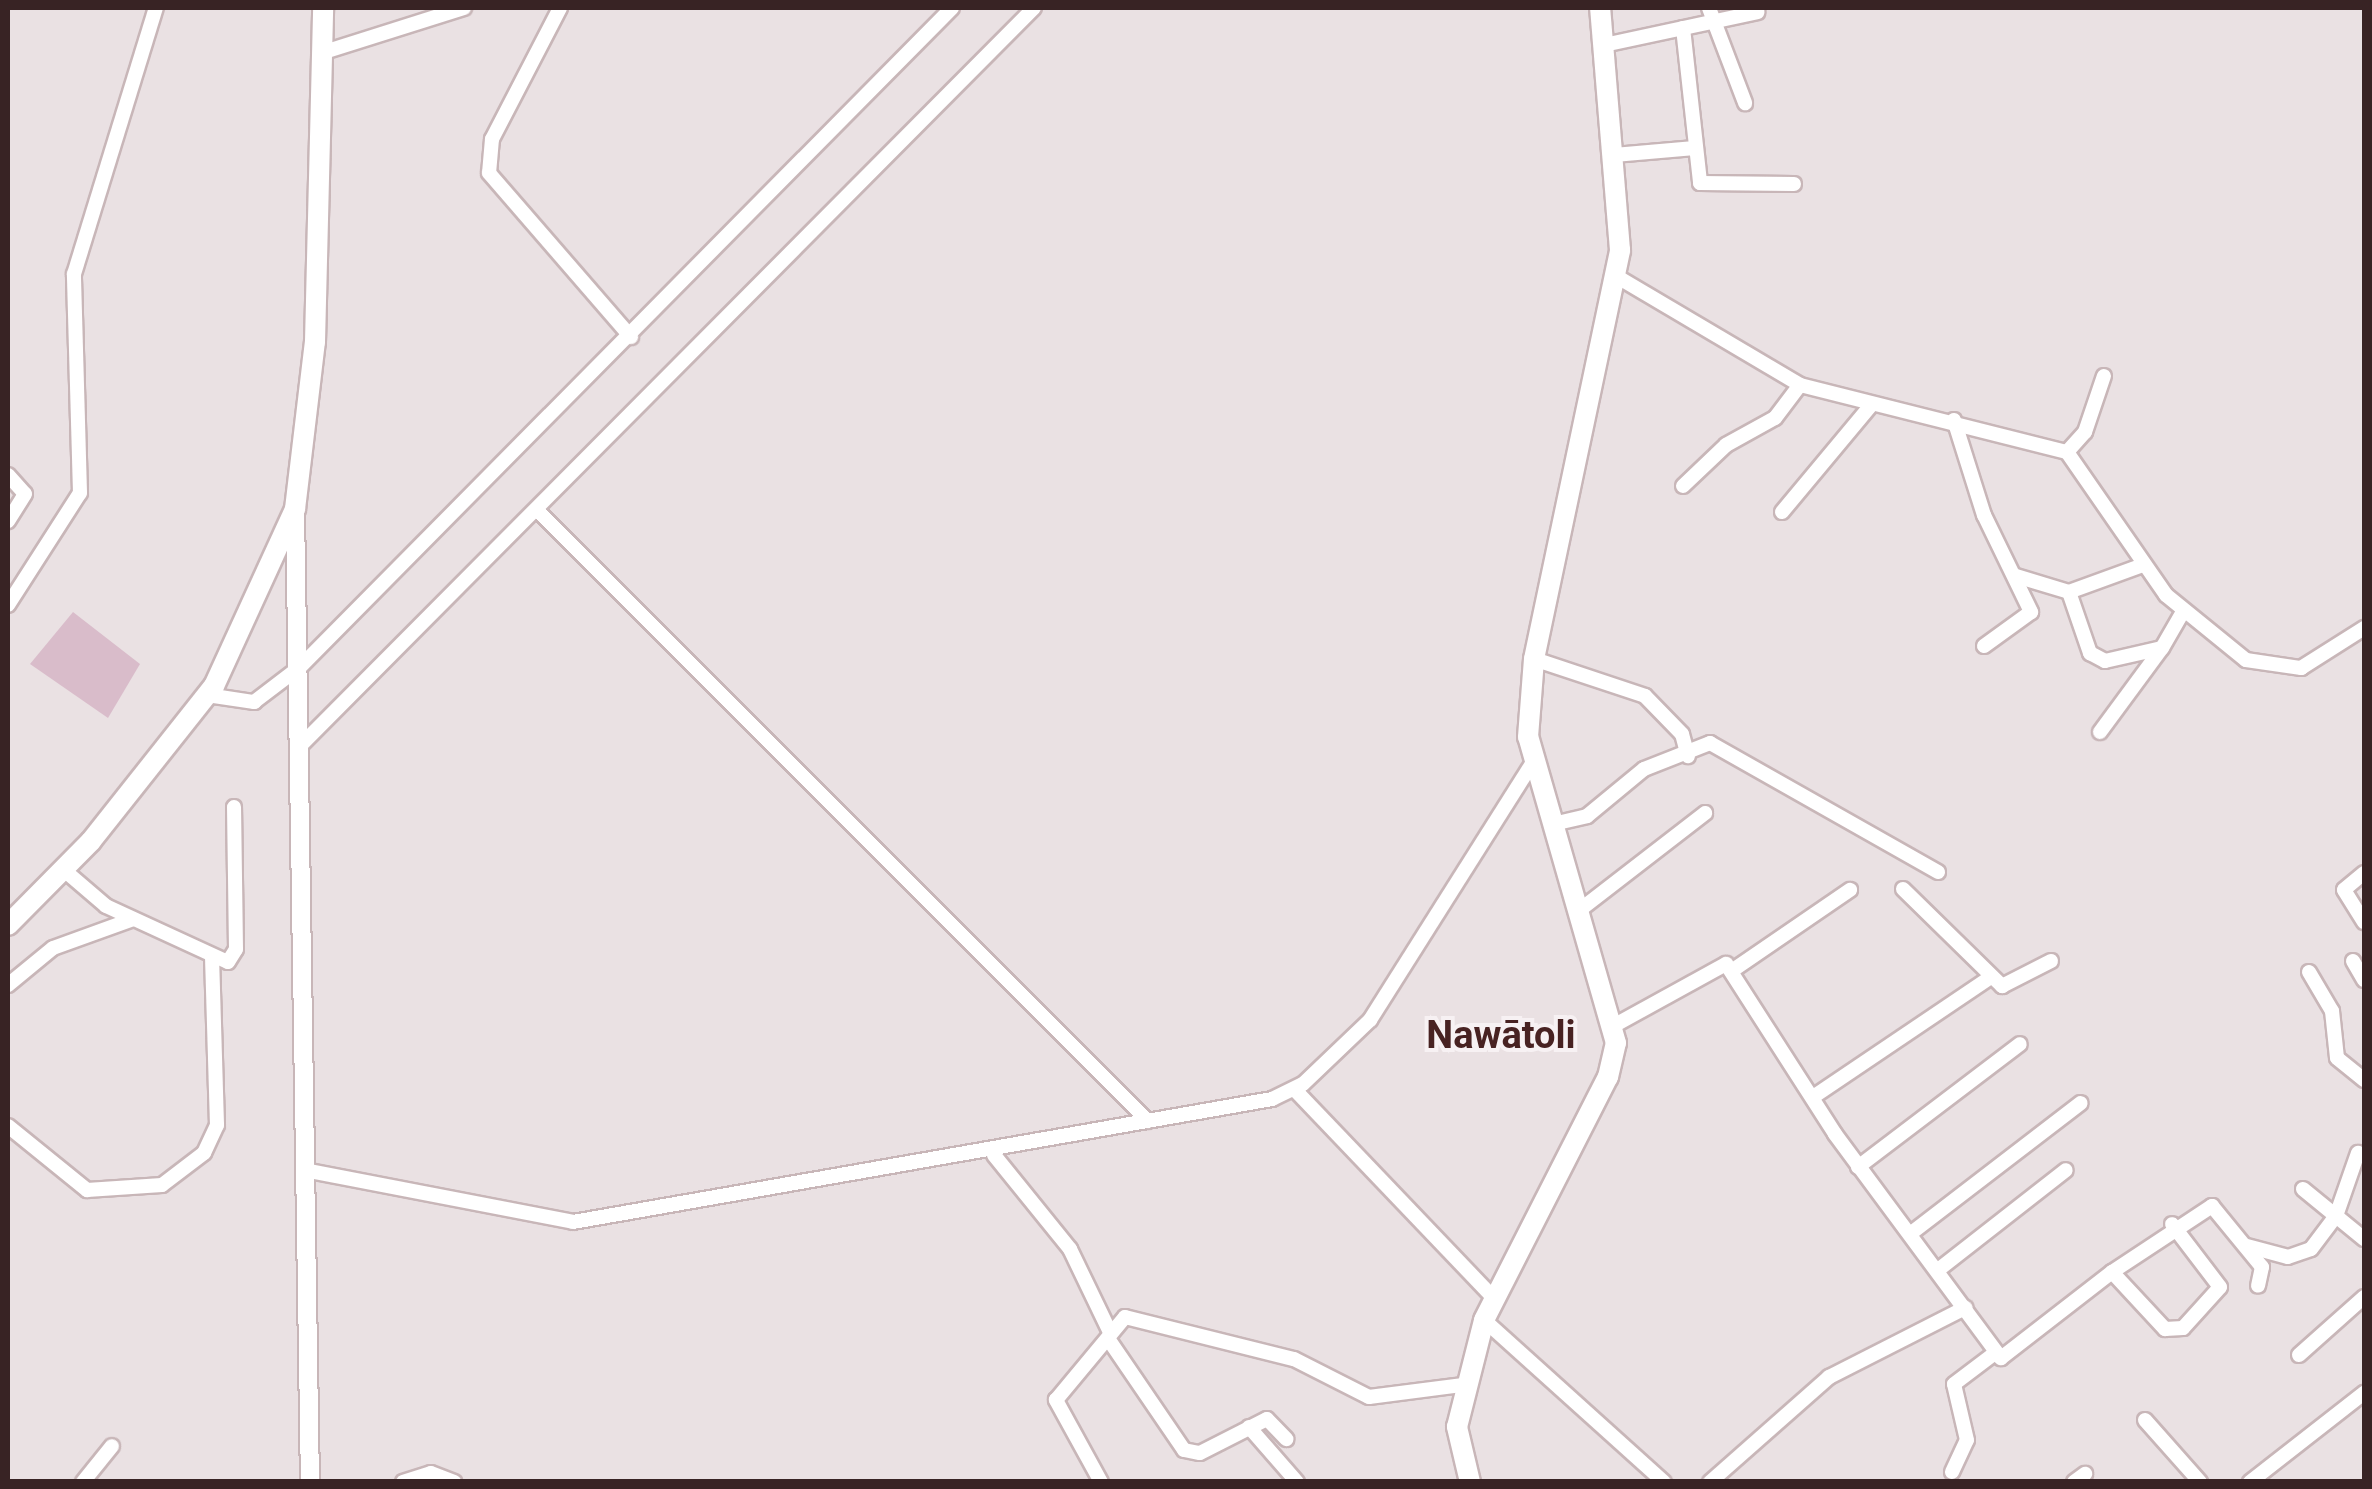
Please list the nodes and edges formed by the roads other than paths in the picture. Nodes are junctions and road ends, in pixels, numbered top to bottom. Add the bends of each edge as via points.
1 (156, 8) edge
2 (323, 8) edge
3 (464, 8) edge
4 (952, 8) edge
5 (1034, 8) edge
6 (1600, 8) edge
7 (550, 11) edge
8 (1758, 12) dead end
9 (1711, 15) edge
10 (1684, 28) junction
11 (1604, 45) junction
12 (321, 53) junction
13 (1745, 103) dead end
14 (1695, 148) junction
15 (1614, 154) junction
16 (1794, 184) dead end
17 (1616, 276) junction
18 (631, 336) junction
19 (2104, 376) dead end
20 (1800, 385) junction
21 (1870, 406) junction
22 (1954, 420) junction
23 (2067, 452) junction
24 (8, 475) edge
25 (1683, 486) dead end
26 (295, 509) junction
27 (537, 510) junction
28 (1782, 512) dead end
29 (8, 521) edge
30 (2142, 566) junction
31 (2016, 576) junction
32 (2070, 592) junction
33 (8, 605) edge
34 (2182, 614) junction
35 (2364, 629) edge
36 (1984, 646) dead end
37 (2162, 648) junction
38 (1534, 659) junction
39 (300, 667) junction
40 (207, 696) junction
41 (2100, 732) dead end
42 (300, 746) junction
43 (1688, 756) junction
44 (1532, 762) junction
45 (234, 807) dead end
46 (1705, 814) dead end
47 (1553, 824) junction
48 (64, 870) junction
49 (1938, 872) dead end
50 (2364, 872) edge
51 (1903, 889) dead end
52 (1850, 890) dead end
53 (1581, 909) junction
54 (133, 920) junction
55 (2364, 922) edge
56 (8, 925) edge
57 (212, 957) junction
58 (2050, 961) dead end
59 (2353, 961) dead end
60 (1733, 970) junction
61 (2309, 972) dead end
62 (1991, 977) junction
63 (2364, 980) edge
64 (8, 985) edge
65 (1615, 1024) junction
66 (2020, 1044) dead end
67 (2364, 1080) edge
68 (1294, 1090) junction
69 (1813, 1097) junction
70 (2081, 1102) dead end
71 (1148, 1121) junction
72 (8, 1126) edge
73 (2358, 1154) dead end
74 (994, 1155) junction
75 (1858, 1167) junction
76 (304, 1170) junction
77 (2066, 1170) dead end
78 (2303, 1189) dead end
79 (2336, 1216) junction
80 (2172, 1224) junction
81 (1910, 1234) junction
82 (2364, 1239) edge
83 (2247, 1246) junction
84 (1938, 1270) junction
85 (2112, 1272) junction
86 (2258, 1286) dead end
87 (2364, 1296) edge
88 (1493, 1297) junction
89 (1965, 1308) junction
90 (1484, 1320) junction
91 (1109, 1335) junction
92 (1995, 1353) junction
93 (2299, 1355) dead end
94 (1464, 1385) junction
95 (2364, 1393) edge
96 (2145, 1420) dead end
97 (1250, 1427) junction
98 (1286, 1439) dead end
99 (112, 1446) dead end
100 (1952, 1472) dead end
101 (83, 1482) edge
102 (310, 1482) edge
103 (404, 1482) edge
104 (454, 1482) edge
105 (1101, 1482) edge
106 (1297, 1482) edge
107 (1470, 1482) edge
108 (1664, 1482) edge
109 (1710, 1482) edge
110 (2200, 1482) edge
111 (2250, 1482) edge

1 - 33 street via 74,274 80,493
2 - 12 main road
3 - 12 street
4 - 18 street
5 - 27 street
6 - 11 main road
7 - 18 street via 492,139 488,173
8 - 9 street
9 - 10 street
9 - 13 street
10 - 11 street
10 - 14 street
11 - 15 main road
12 - 26 main road via 315,342
14 - 15 street
14 - 16 street via 1706,189
15 - 17 main road
17 - 20 street
17 - 38 main road
18 - 39 street
19 - 23 street via 2085,432
20 - 21 street
20 - 25 street via 1776,418 1738,436
21 - 22 street
21 - 28 street
22 - 23 street
22 - 31 street
23 - 30 street
24 - 29 street via 25,494
26 - 39 street
26 - 40 main road via 252,618
27 - 42 street
27 - 71 street
30 - 32 street
30 - 34 street
31 - 32 street
31 - 36 street via 2031,617
32 - 37 street via 2094,658
34 - 35 street via 2246,660 2278,670 2301,668
34 - 37 street
37 - 41 street
38 - 43 street via 1645,696 1682,734
38 - 44 main road
39 - 40 street via 254,702
39 - 42 street
40 - 48 main road
42 - 76 street
43 - 47 street via 1644,769 1587,816
43 - 49 street via 1721,745
44 - 47 main road
44 - 68 street via 1370,1020
45 - 57 street via 236,949 228,962
46 - 53 street
47 - 53 main road
48 - 54 street
48 - 56 main road
50 - 55 street via 2344,890
51 - 62 street
52 - 60 street
53 - 65 main road
54 - 57 street
54 - 64 street via 53,948
57 - 72 street via 218,1125 204,1154 162,1185 87,1190
58 - 62 street via 2008,986
59 - 63 street
60 - 65 street via 1712,964
60 - 69 street
61 - 67 street via 2332,1011 2342,1066
62 - 69 street
65 - 88 main road via 1608,1077
66 - 75 street
68 - 71 street
68 - 88 street
69 - 75 street
70 - 81 street
71 - 74 street
73 - 79 street
74 - 76 street via 574,1222
74 - 91 street via 1070,1249
75 - 81 street
76 - 102 street
77 - 84 street
78 - 79 street
79 - 82 street
79 - 83 street via 2296,1258
80 - 83 street via 2218,1207
80 - 85 street
80 - 85 street via 2220,1287 2182,1328 2165,1329
81 - 84 street
83 - 86 street via 2265,1274
84 - 89 street
85 - 92 street via 2014,1353
87 - 93 street
88 - 90 main road
89 - 92 street
89 - 109 street via 1829,1377
90 - 94 main road
90 - 108 street
91 - 94 street via 1144,1316 1294,1359 1370,1396
91 - 97 street via 1184,1450 1200,1453
91 - 105 street via 1056,1400
92 - 100 street via 1954,1384 1967,1440
94 - 107 main road via 1458,1427
95 - 111 street
96 - 110 street
97 - 98 street via 1273,1421
97 - 106 street
99 - 101 street
103 - 104 street via 432,1474

